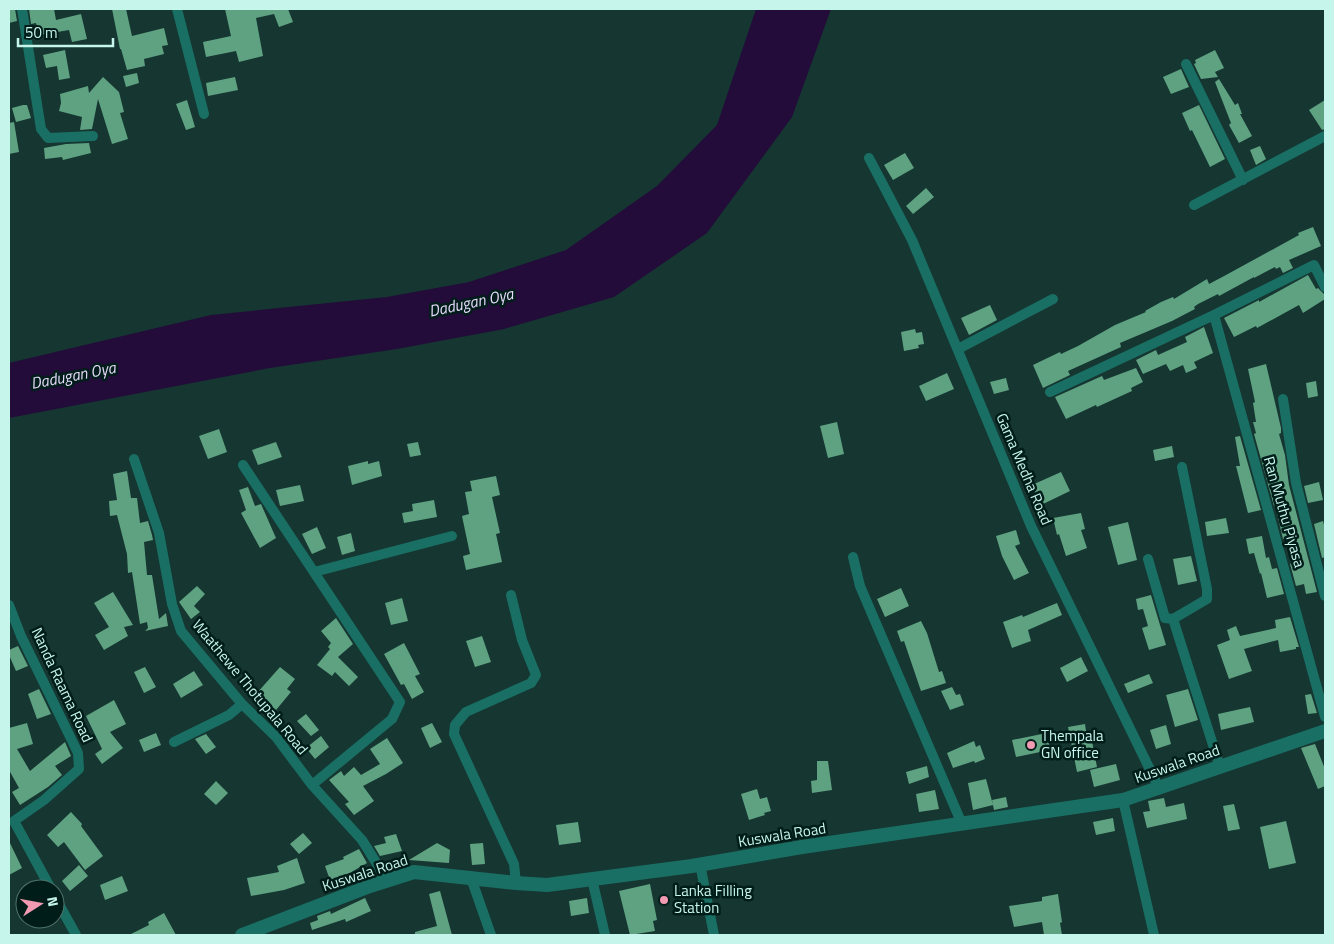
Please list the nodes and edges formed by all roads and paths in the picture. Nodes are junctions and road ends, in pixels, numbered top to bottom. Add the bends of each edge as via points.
1 (22, 9) edge
2 (177, 9) edge
3 (1186, 64) dead end
4 (204, 114) dead end
5 (93, 136) dead end
6 (1325, 136) edge
7 (869, 158) dead end
8 (1243, 180) junction
9 (1194, 206) dead end
10 (1325, 288) edge
11 (1052, 299) dead end
12 (1214, 315) junction
13 (958, 349) junction
14 (1050, 392) dead end
15 (1283, 399) dead end
16 (134, 459) dead end
17 (243, 465) dead end
18 (1182, 467) dead end
19 (452, 536) dead end
20 (853, 557) dead end
21 (1148, 559) dead end
22 (314, 572) junction
23 (511, 595) dead end
24 (1325, 596) edge
25 (9, 605) edge
26 (1174, 619) junction
27 (242, 704) junction
28 (1325, 717) edge
29 (1325, 731) edge
30 (174, 742) dead end
31 (1220, 767) junction
32 (312, 785) junction
33 (1159, 788) junction
34 (1123, 800) junction
35 (11, 817) edge
36 (962, 824) junction
37 (700, 864) junction
38 (471, 878) junction
39 (592, 878) junction
40 (45, 879) edge
41 (387, 880) junction
42 (516, 883) junction
43 (65, 915) edge
44 (76, 935) edge
45 (242, 935) edge
46 (491, 935) edge
47 (605, 935) edge
48 (714, 935) edge
49 (1154, 935) edge

1 - 5 street via 40,129 48,138
2 - 4 street
3 - 8 street
6 - 8 street
7 - 13 street, Gama Medha Road via 912,240
8 - 9 street
10 - 12 street via 1314,265
11 - 13 street
12 - 14 street
12 - 28 street, Ran Muthu Piyasa
13 - 33 street, Gama Medha Road via 1031,526
15 - 24 street via 1296,483
16 - 27 street, Waathewe Thotupala Road via 159,533 172,604 181,631
17 - 22 street
18 - 26 street via 1207,599
19 - 22 street
20 - 36 street via 860,586
21 - 26 street via 1165,618
22 - 32 street via 400,702 392,719
23 - 42 street via 522,640 536,675 530,683 466,712 456,725 454,734 514,864
25 - 35 street, Nanda Raama Road via 78,753 79,769 44,800
26 - 31 street
27 - 30 street
27 - 32 street, Waathewe Thotupala Road via 276,737
29 - 31 street, Kuswala Road
31 - 33 street, Kuswala Road
32 - 41 street, Waathewe Thotupala Road via 362,840
33 - 34 street, Kuswala Road
34 - 36 street, Kuswala Road
34 - 49 street
35 - 40 street, Nanda Raama Road
36 - 37 street, Kuswala Road
37 - 39 street, Kuswala Road
37 - 48 street
38 - 41 street, Kuswala Road via 414,872
38 - 42 street, Kuswala Road
38 - 46 street
39 - 42 street, Kuswala Road via 546,885
39 - 47 street
41 - 45 street, Kuswala Road
43 - 44 street

